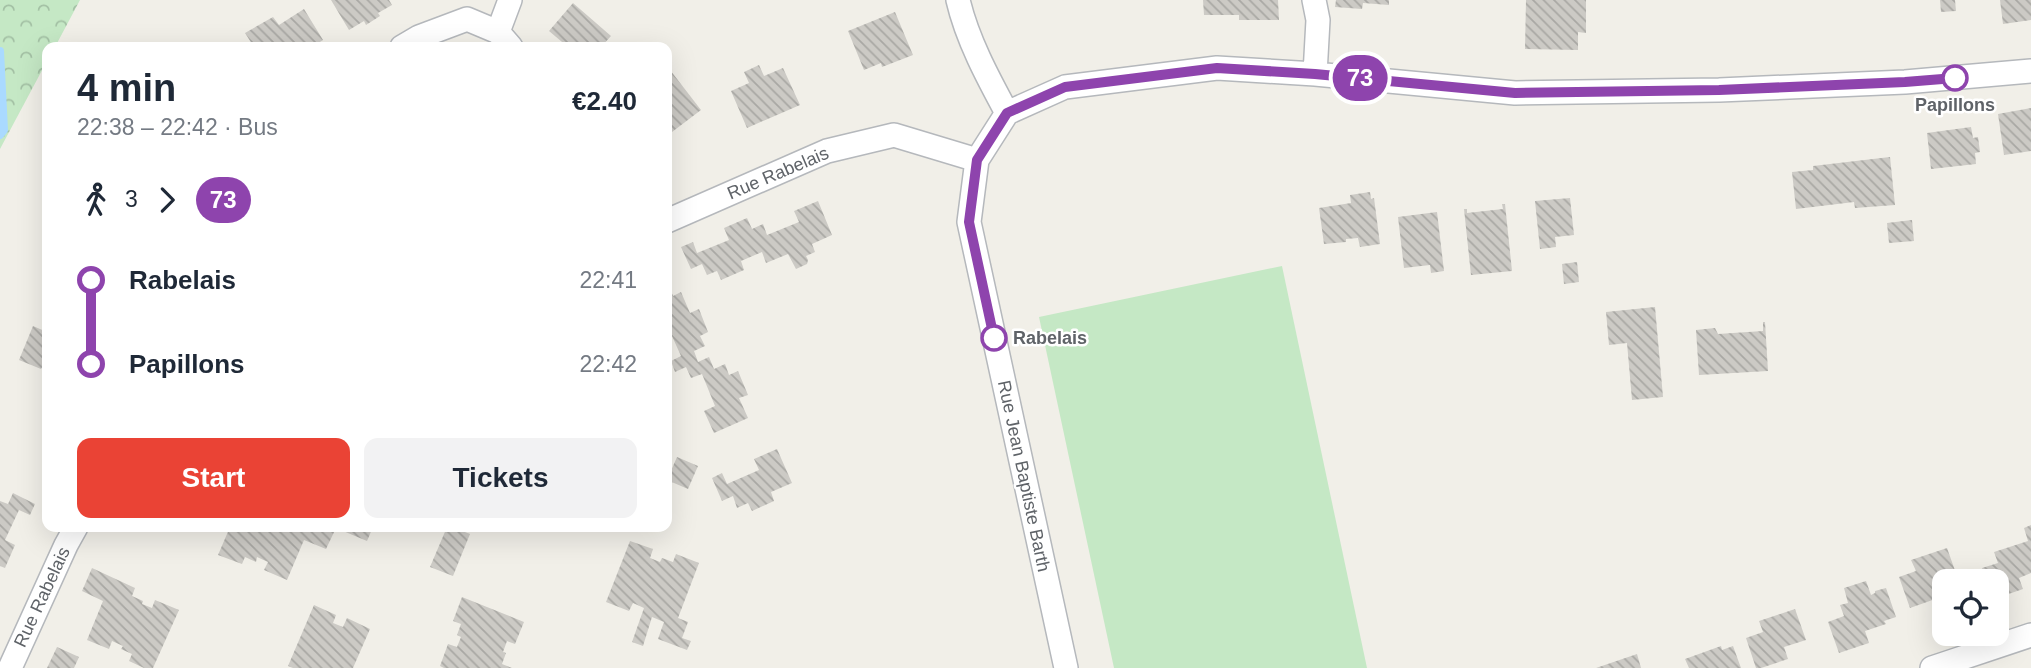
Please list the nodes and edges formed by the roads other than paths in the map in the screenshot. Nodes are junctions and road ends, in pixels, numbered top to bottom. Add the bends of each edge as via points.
1 (510, 0) edge
2 (958, 0) edge
3 (1314, 0) edge
4 (505, 39) edge
5 (410, 42) edge
6 (2031, 71) edge
7 (1315, 74) junction
8 (1007, 113) junction
9 (977, 160) junction
10 (672, 219) edge
11 (73, 532) edge
12 (2031, 635) edge
13 (10, 668) edge
14 (1066, 668) edge
15 (1932, 668) edge

1 - 4 street
2 - 8 street
3 - 7 street via 1318,20
4 - 5 street via 467,19
6 - 7 street via 1905,82 1515,93
7 - 8 street via 1217,68 1065,87
8 - 9 street
9 - 10 street, Rue Rabelais via 894,135 827,151
9 - 14 street, Rue Jean Baptiste Barth via 969,222
11 - 13 street, Rue Rabelais
12 - 15 street

